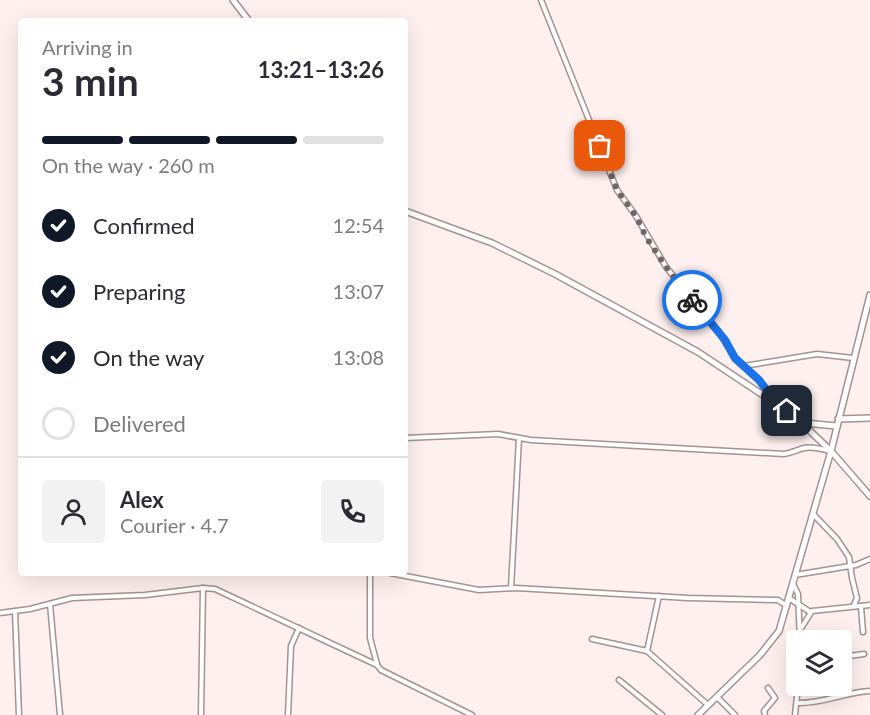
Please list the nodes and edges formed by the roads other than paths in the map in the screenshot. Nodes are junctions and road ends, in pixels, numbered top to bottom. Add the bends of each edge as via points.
1 (232, 0) edge
2 (541, 0) edge
3 (247, 18) edge
4 (408, 212) edge
5 (870, 295) edge
6 (867, 317) edge
7 (853, 358) junction
8 (743, 366) junction
9 (777, 404) junction
10 (870, 418) edge
11 (838, 419) junction
12 (805, 423) junction
13 (836, 426) junction
14 (408, 438) edge
15 (519, 438) junction
16 (831, 451) junction
17 (870, 495) edge
18 (813, 514) junction
19 (870, 559) edge
20 (850, 566) junction
21 (795, 575) junction
22 (370, 576) edge
23 (406, 576) edge
24 (793, 584) junction
25 (203, 588) junction
26 (511, 588) junction
27 (659, 596) junction
28 (789, 598) junction
29 (50, 604) junction
30 (799, 604) junction
31 (854, 605) junction
32 (870, 605) edge
33 (787, 606) junction
34 (861, 608) junction
35 (15, 611) junction
36 (810, 612) junction
37 (0, 613) edge
38 (299, 628) junction
39 (800, 630) joint
40 (863, 632) dead end
41 (592, 639) dead end
42 (647, 651) junction
43 (864, 654) dead end
44 (852, 656) edge
45 (377, 665) junction
46 (619, 680) dead end
47 (768, 688) dead end
48 (870, 691) edge
49 (797, 696) edge
50 (718, 698) junction
51 (797, 704) junction
52 (708, 705) junction
53 (19, 715) edge
54 (60, 715) edge
55 (201, 715) edge
56 (288, 715) edge
57 (472, 715) edge
58 (662, 715) edge
59 (698, 715) edge
60 (735, 715) edge
61 (765, 715) edge
62 (795, 715) edge

1 - 3 street
2 - 8 street via 617,190 666,267
4 - 9 street via 492,243 555,274 663,332
5 - 6 street
6 - 7 street
7 - 8 street via 817,354
7 - 11 street
8 - 9 street
9 - 12 street
10 - 11 street
11 - 13 street
12 - 13 street
12 - 16 street
13 - 16 street
14 - 15 street via 495,434
15 - 16 street via 784,454 811,447
15 - 26 street
16 - 17 street
16 - 18 street
18 - 20 street via 843,546
18 - 21 street
19 - 20 street
20 - 21 street
20 - 31 street via 857,598
21 - 24 street
22 - 45 street via 370,638
23 - 26 street via 479,590
24 - 28 street
24 - 30 street
25 - 29 street via 72,598
25 - 38 street via 214,589
25 - 55 street
26 - 27 street
27 - 33 street via 778,600
27 - 42 street
28 - 30 street
28 - 33 street
29 - 35 street
29 - 54 street
30 - 36 street
30 - 39 street
31 - 34 street
31 - 36 street
32 - 34 street
33 - 50 street via 774,639
34 - 40 street
35 - 37 street
35 - 53 street
36 - 39 street
38 - 45 street
38 - 56 street via 291,646
41 - 42 street
42 - 52 street
43 - 44 street
45 - 57 street
46 - 58 street
47 - 61 street via 775,698
48 - 51 street
49 - 51 street
50 - 52 street
50 - 60 street
51 - 62 street
52 - 59 street

